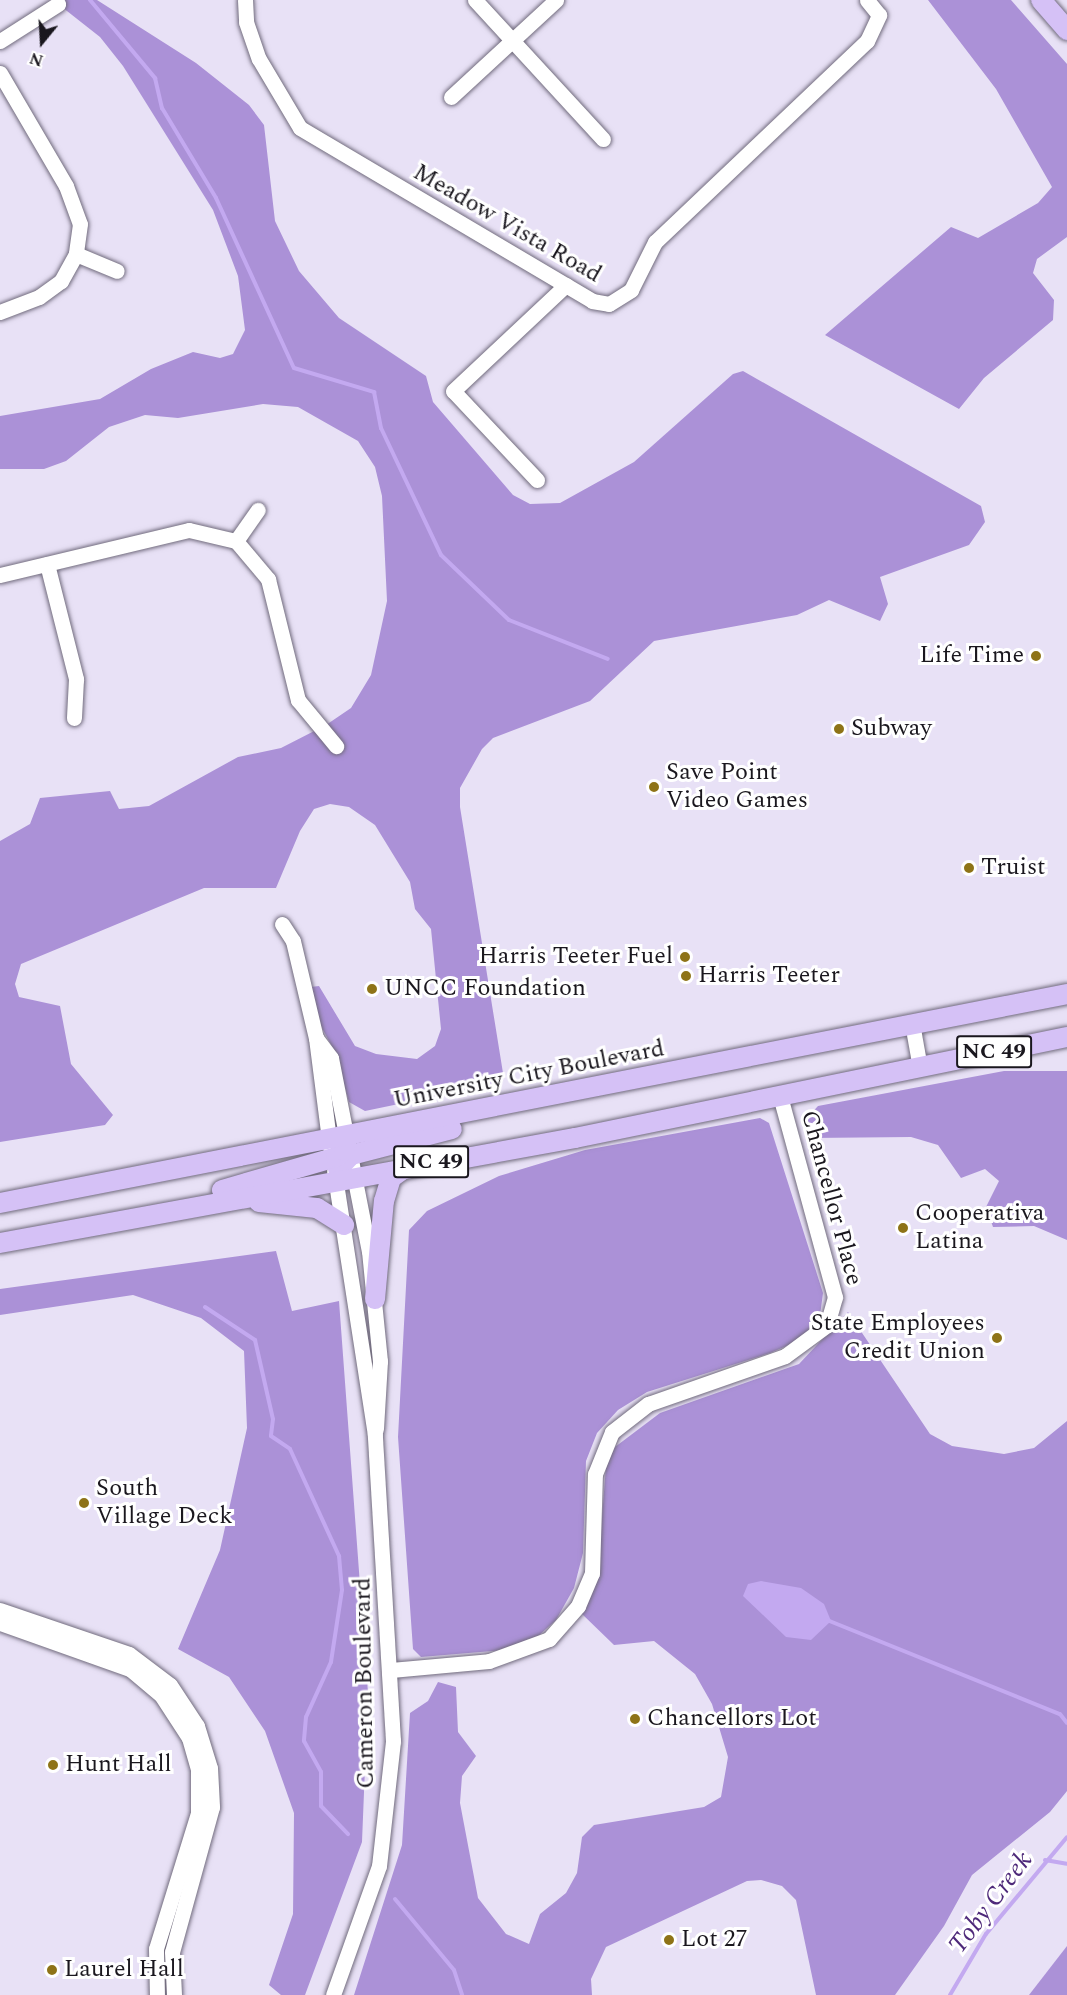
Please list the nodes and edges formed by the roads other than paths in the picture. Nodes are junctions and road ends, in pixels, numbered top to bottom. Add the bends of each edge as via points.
1 (245, 0) edge
2 (475, 0) edge
3 (556, 0) edge
4 (867, 0) edge
5 (1041, 0) edge
6 (58, 4) dead end
7 (1067, 30) edge
8 (0, 40) edge
9 (510, 42) junction
10 (0, 73) edge
11 (450, 97) dead end
12 (603, 139) dead end
13 (76, 254) junction
14 (117, 271) dead end
15 (566, 285) junction
16 (0, 312) edge
17 (537, 480) dead end
18 (258, 510) dead end
19 (236, 541) junction
20 (47, 564) junction
21 (0, 575) edge
22 (74, 718) dead end
23 (336, 746) dead end
24 (282, 924) dead end
25 (1067, 994) edge
26 (912, 1023) junction
27 (1067, 1037) edge
28 (920, 1068) junction
29 (780, 1096) junction
30 (340, 1147) junction
31 (409, 1166) junction
32 (345, 1178) junction
33 (0, 1203) edge
34 (205, 1204) junction
35 (127, 1218) junction
36 (344, 1225) junction
37 (0, 1243) edge
38 (375, 1299) junction
39 (375, 1435) junction
40 (0, 1610) edge
41 (0, 1623) edge
42 (391, 1670) junction
43 (157, 1995) edge
44 (174, 1995) edge
45 (333, 1995) edge

1 - 15 street, Meadow Vista Road via 246,22 259,59 300,128
2 - 9 street
3 - 9 street
4 - 15 street, Meadow Vista Road via 879,15 867,41 655,242 626,297 601,304
5 - 7 main road
6 - 8 street
9 - 11 street
9 - 12 street
10 - 13 street via 73,200 80,224
13 - 14 street
13 - 16 street via 55,287
15 - 17 street via 453,391
18 - 19 street
19 - 20 street via 189,530
19 - 23 street via 268,579 298,700
20 - 21 street
20 - 22 street via 76,679
24 - 30 street via 293,941
25 - 26 main road, University City Boulevard / NC 49
26 - 28 street
26 - 30 main road, University City Boulevard / NC 49 via 522,1105 487,1120
27 - 28 main road, NC 49
28 - 29 main road, NC 49
29 - 31 main road, NC 49
29 - 42 street, Chancellor Place via 835,1298 827,1325 785,1356 648,1404 612,1432 595,1474 592,1573 578,1606 549,1639 489,1661
30 - 32 main road
30 - 33 main road
30 - 35 main road
31 - 32 main road, NC 49
31 - 38 main road, NC 49 via 393,1175 385,1195
32 - 34 main road, NC 49
32 - 36 street, Cameron Boulevard
32 - 38 street, Cameron Boulevard
34 - 35 main road, NC 49
34 - 36 main road via 305,1205 332,1213
35 - 37 main road, NC 49
36 - 39 street, Cameron Boulevard
38 - 39 street, Cameron Boulevard via 380,1400
39 - 42 street, Cameron Boulevard
40 - 44 street via 138,1659 175,1691 197,1726 210,1768 212,1807 172,1948
41 - 43 street via 130,1669 161,1695 189,1738 198,1770 198,1813 156,1948
42 - 45 street, Cameron Boulevard via 392,1769 382,1849 363,1922

